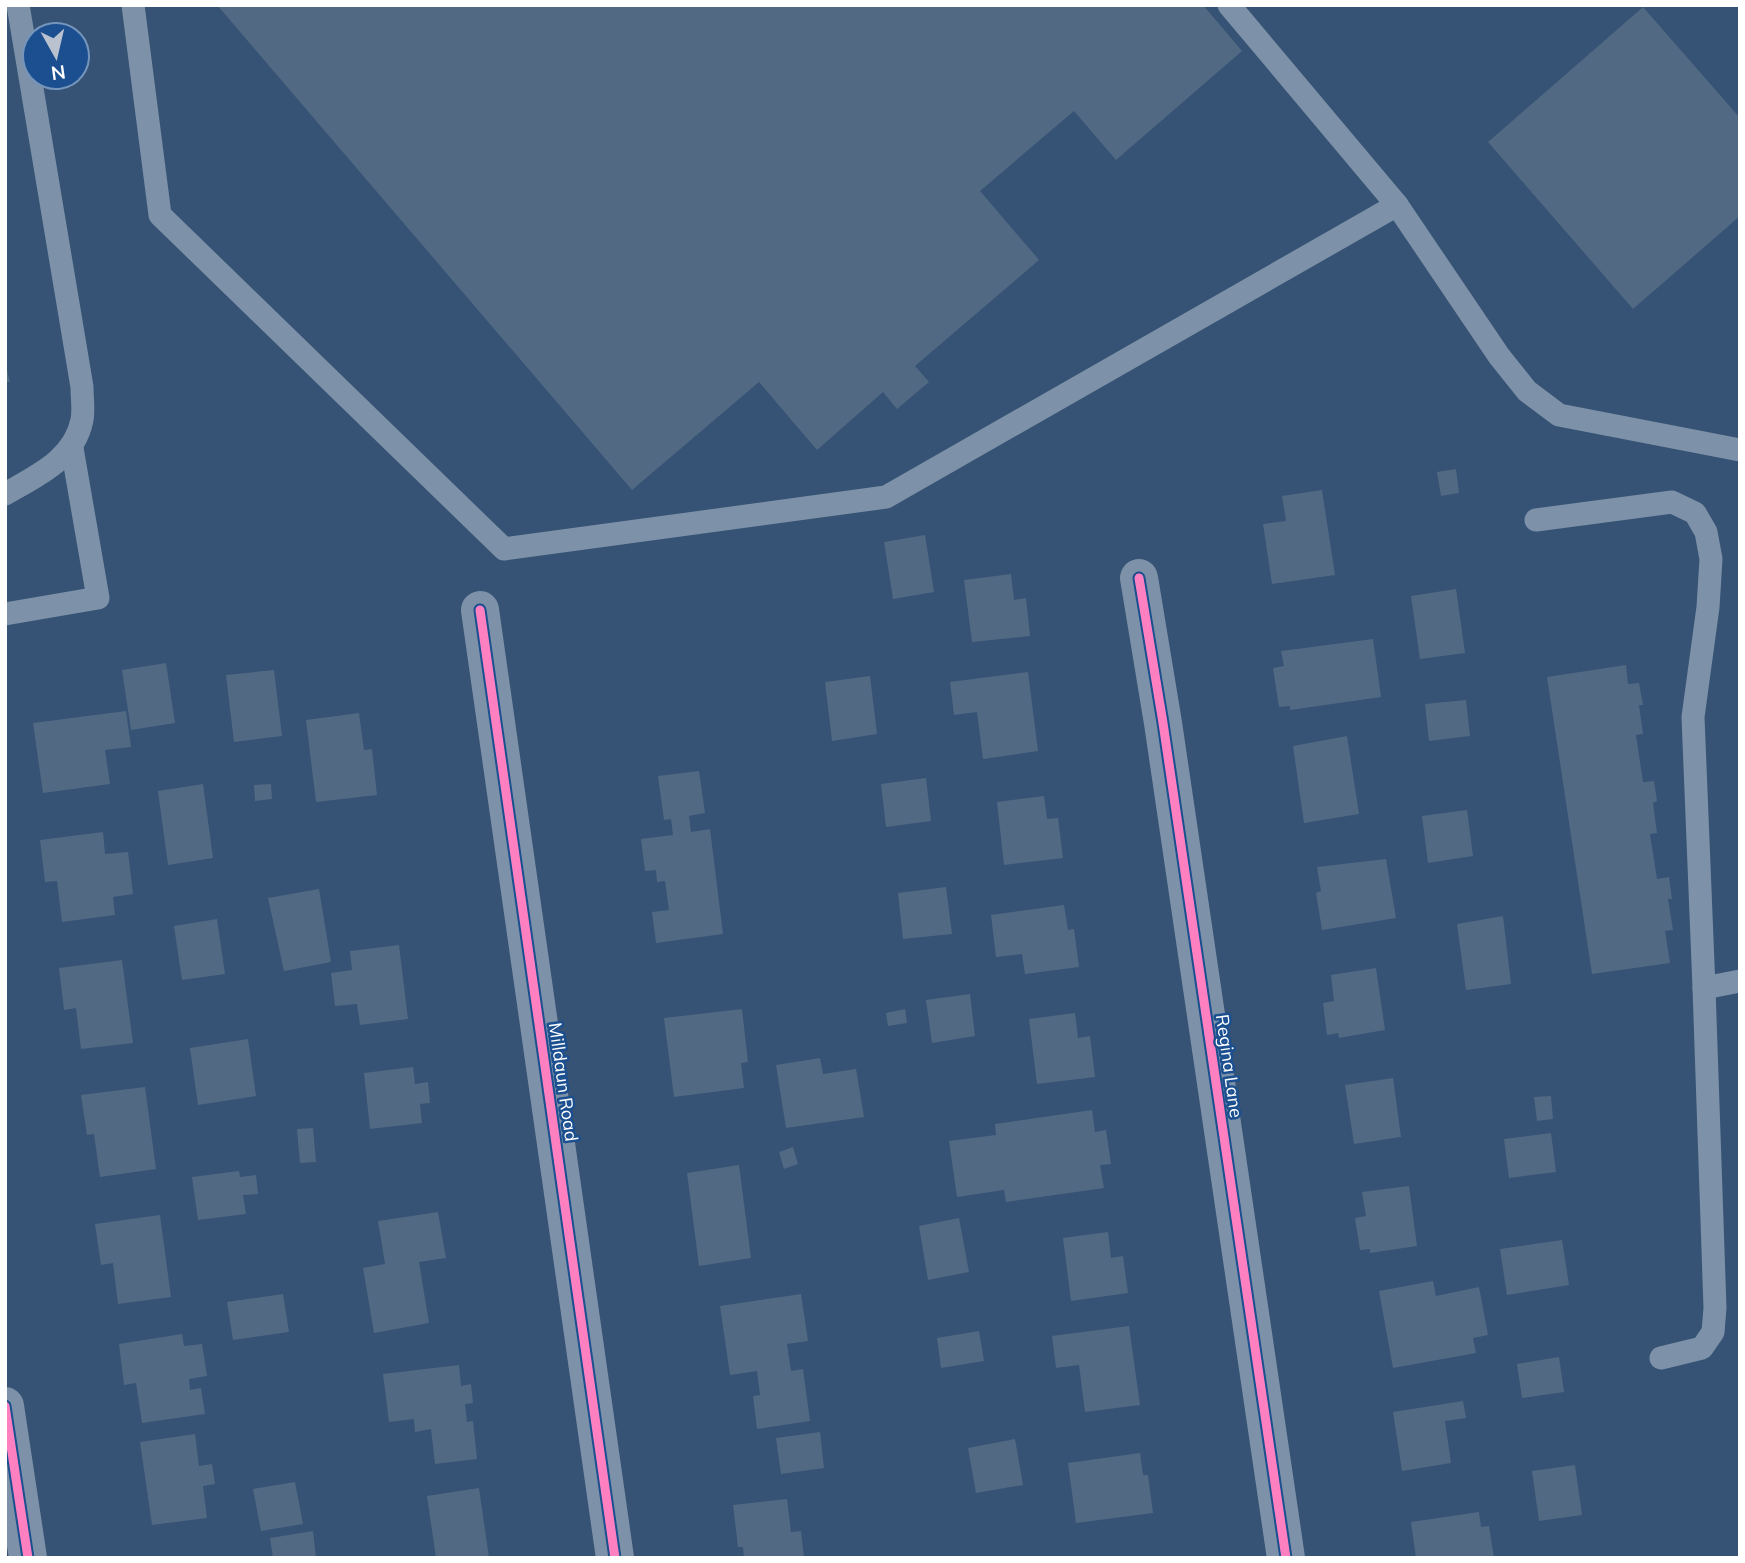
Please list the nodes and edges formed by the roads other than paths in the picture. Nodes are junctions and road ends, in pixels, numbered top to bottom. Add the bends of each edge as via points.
1 (18, 5) edge
2 (133, 5) edge
3 (1229, 5) edge
4 (1396, 205) junction
5 (72, 448) junction
6 (1740, 450) edge
7 (5, 494) edge
8 (1536, 520) dead end
9 (1139, 579) dead end
10 (480, 610) dead end
11 (5, 614) edge
12 (1740, 981) edge
13 (1704, 988) junction
14 (1661, 1358) dead end
15 (5, 1406) edge
16 (28, 1558) edge
17 (615, 1558) edge
18 (1286, 1558) edge

1 - 5 lane via 82,387 83,420
2 - 4 lane via 160,215 504,549 886,497
3 - 4 lane
4 - 6 lane via 1527,391 1559,415
5 - 7 lane
5 - 11 lane via 97,598
8 - 13 lane via 1672,502 1695,513 1706,532 1711,559 1709,607 1693,717
9 - 18 street, Regina Lane
10 - 17 street, Milldaun Road
12 - 13 lane
13 - 14 lane via 1713,1332 1702,1348
15 - 16 street

